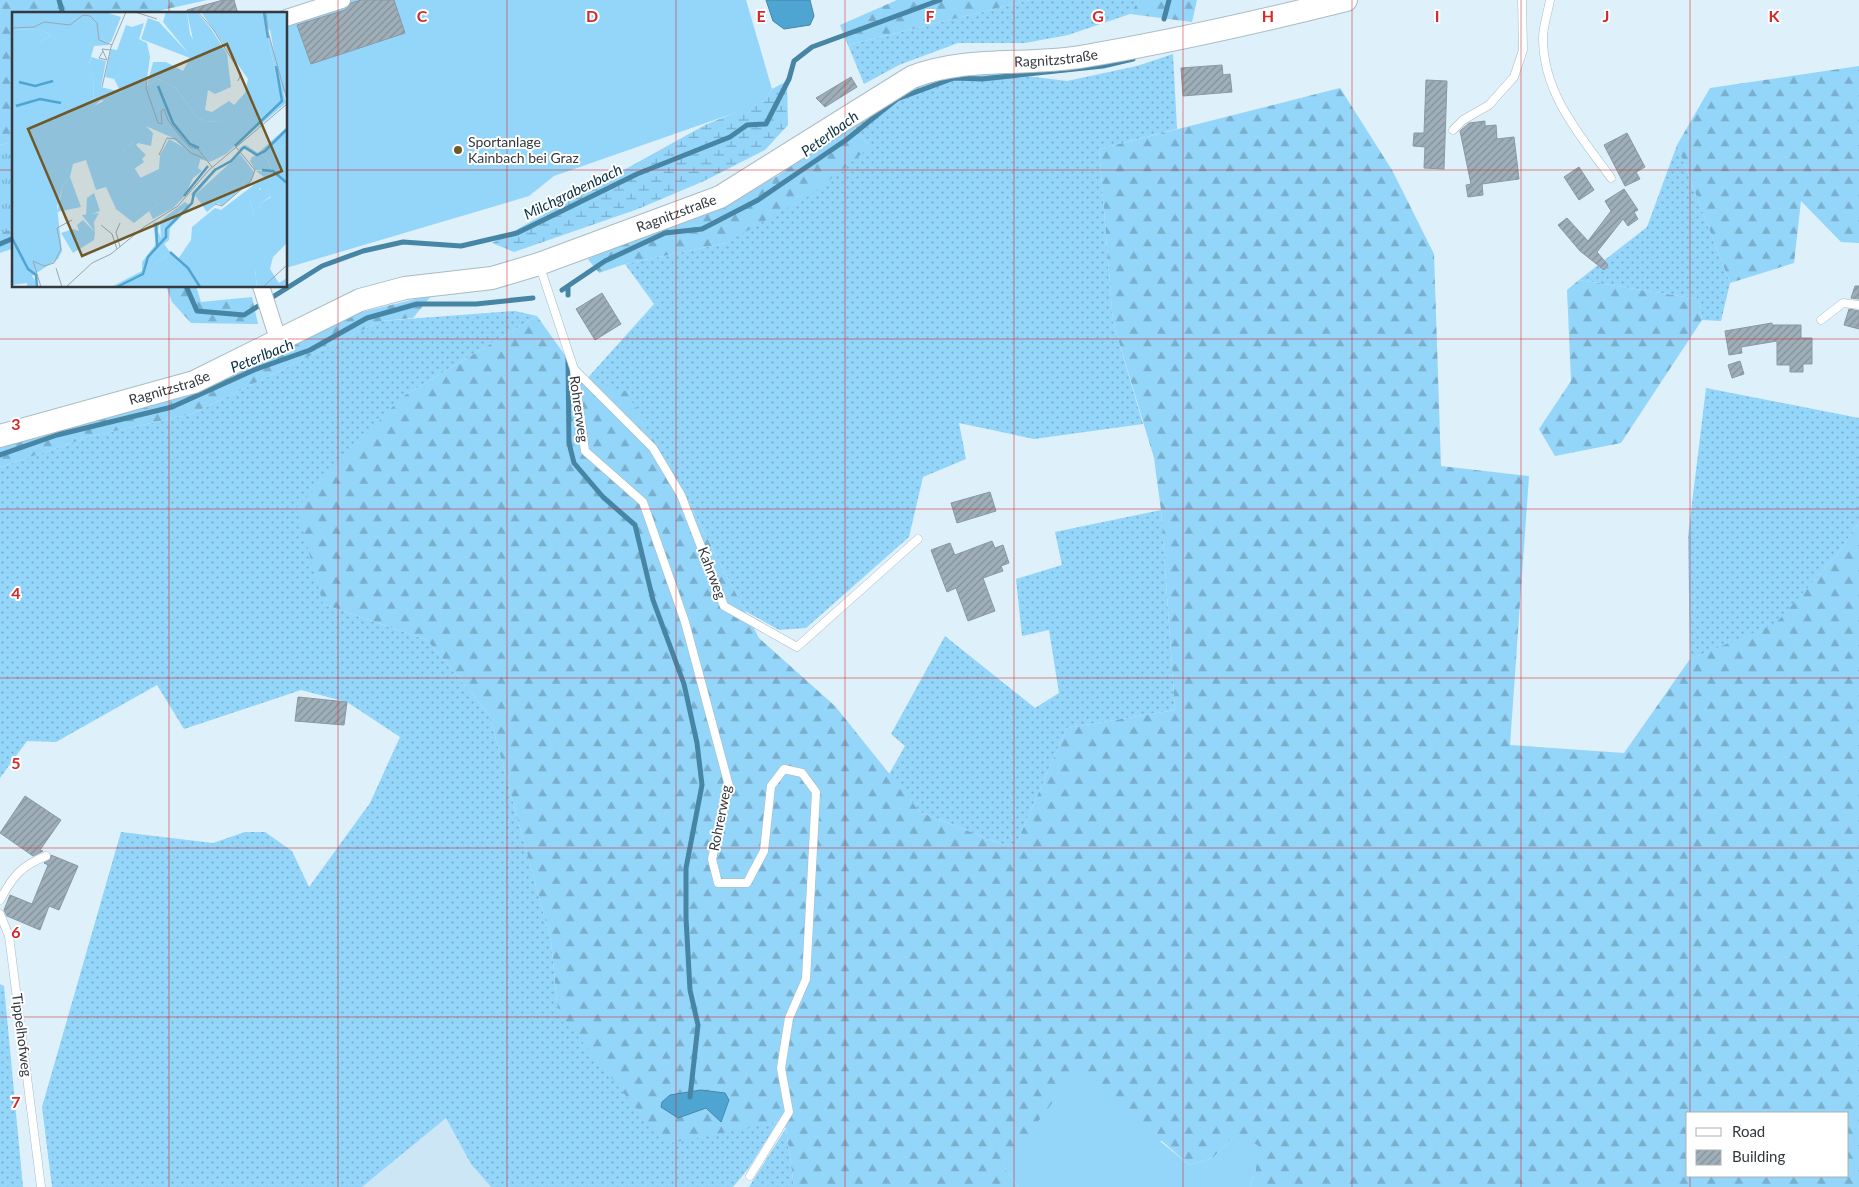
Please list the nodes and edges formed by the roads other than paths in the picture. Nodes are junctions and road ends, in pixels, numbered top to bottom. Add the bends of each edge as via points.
1 (342, 0) edge
2 (1346, 0) edge
3 (1522, 0) edge
4 (1550, 0) edge
5 (288, 17) edge
6 (1453, 130) dead end
7 (1611, 178) dead end
8 (539, 264) junction
9 (262, 288) edge
10 (1859, 305) edge
11 (1821, 320) dead end
12 (278, 342) junction
13 (574, 369) junction
14 (0, 436) edge
15 (918, 539) dead end
16 (46, 856) dead end
17 (0, 900) edge
18 (0, 914) edge
19 (750, 1176) dead end
20 (41, 1187) edge

1 - 5 street
2 - 8 main road, Ragnitzstraße via 1265,20 1078,57 933,68 912,77 720,197
3 - 6 lane via 1523,50 1514,77 1489,105 1462,120
4 - 7 lane via 1542,37 1547,74 1562,111
8 - 12 main road, Ragnitzstraße via 492,278 405,288 360,300
8 - 13 lane, Rohrerweg
9 - 12 street
10 - 11 lane via 1843,303
12 - 14 main road, Ragnitzstraße via 194,382
13 - 15 lane, Kahrweg via 653,448 681,495 724,606 797,647
13 - 19 lane, Rohrerweg via 585,451 643,502 685,622 729,786 712,858 718,883 747,883 764,851 771,786 784,769 802,773 816,792 806,979 789,1018 781,1068 789,1112
16 - 17 lane via 28,864 11,880
18 - 20 lane, Tippelhofweg via 9,936

